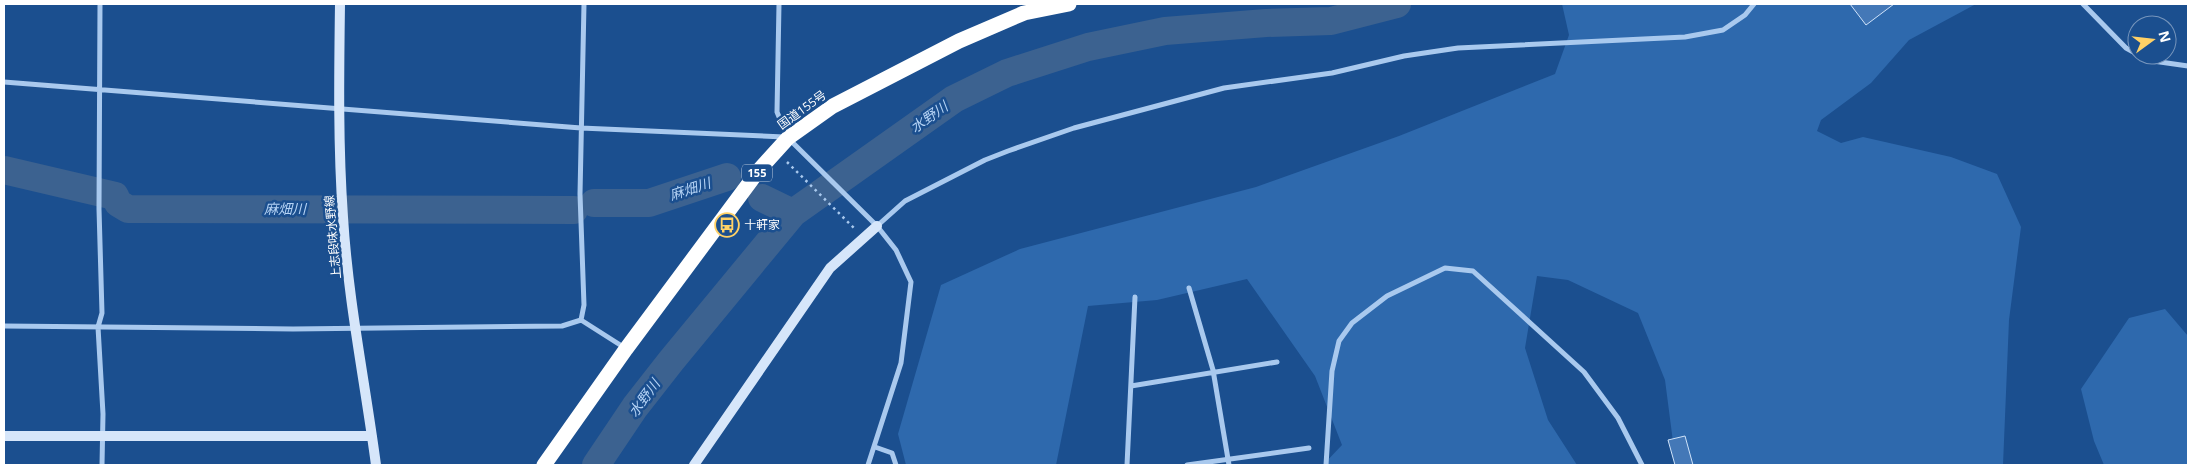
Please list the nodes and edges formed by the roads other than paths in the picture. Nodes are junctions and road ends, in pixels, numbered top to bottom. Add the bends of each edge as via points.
1 (100, 4) edge
2 (340, 4) edge
3 (584, 4) edge
4 (779, 4) edge
5 (1069, 4) edge
6 (1754, 4) edge
7 (2083, 4) edge
8 (1024, 8) edge
9 (2127, 49) edge
10 (4, 82) edge
11 (99, 88) junction
12 (339, 109) junction
13 (581, 128) junction
14 (788, 138) junction
15 (877, 226) junction
16 (1189, 288) dead end
17 (1135, 297) dead end
18 (581, 320) junction
19 (4, 326) edge
20 (98, 327) junction
21 (355, 328) junction
22 (626, 349) junction
23 (1276, 362) dead end
24 (1213, 372) junction
25 (1131, 386) junction
26 (103, 435) junction
27 (4, 436) edge
28 (372, 436) junction
29 (875, 447) junction
30 (1309, 448) dead end
31 (1229, 463) edge
32 (102, 465) edge
33 (376, 465) edge
34 (544, 465) edge
35 (694, 465) edge
36 (868, 465) edge
37 (896, 465) edge
38 (1128, 465) edge
39 (1187, 465) edge
40 (1326, 465) edge
41 (1642, 465) edge

1 - 11 street
2 - 12 street, 上志段味水野線
3 - 13 street
4 - 14 street via 777,112
5 - 8 highway, 国道155号 / 155
6 - 15 street via 1745,15 1723,30 1685,37 1458,48 1404,56 1332,73 1224,88 1074,128 985,160 905,201
7 - 9 street
8 - 14 highway, 国道155号 / 155 via 833,106
10 - 11 street
11 - 12 street
11 - 20 street via 102,313
12 - 13 street
12 - 21 street, 上志段味水野線 via 343,218
13 - 14 street
13 - 18 street via 584,305
14 - 15 street
14 - 22 highway, 国道155号 / 155 via 759,170
15 - 29 street via 896,250 911,282 901,363
15 - 35 street via 830,268
16 - 24 street
17 - 25 street
18 - 21 street via 562,326
18 - 22 street
19 - 20 street
20 - 21 street
20 - 26 street
21 - 28 street, 上志段味水野線
22 - 34 highway, 国道155号 / 155
23 - 24 street
24 - 25 street
24 - 31 street
25 - 38 street
26 - 27 street
26 - 28 street
26 - 32 street
28 - 33 street, 上志段味水野線
29 - 36 street
29 - 37 street via 892,453
30 - 31 street
31 - 39 street
40 - 41 street via 1332,371 1339,341 1352,323 1387,296 1445,268 1473,271 1584,372 1618,418

